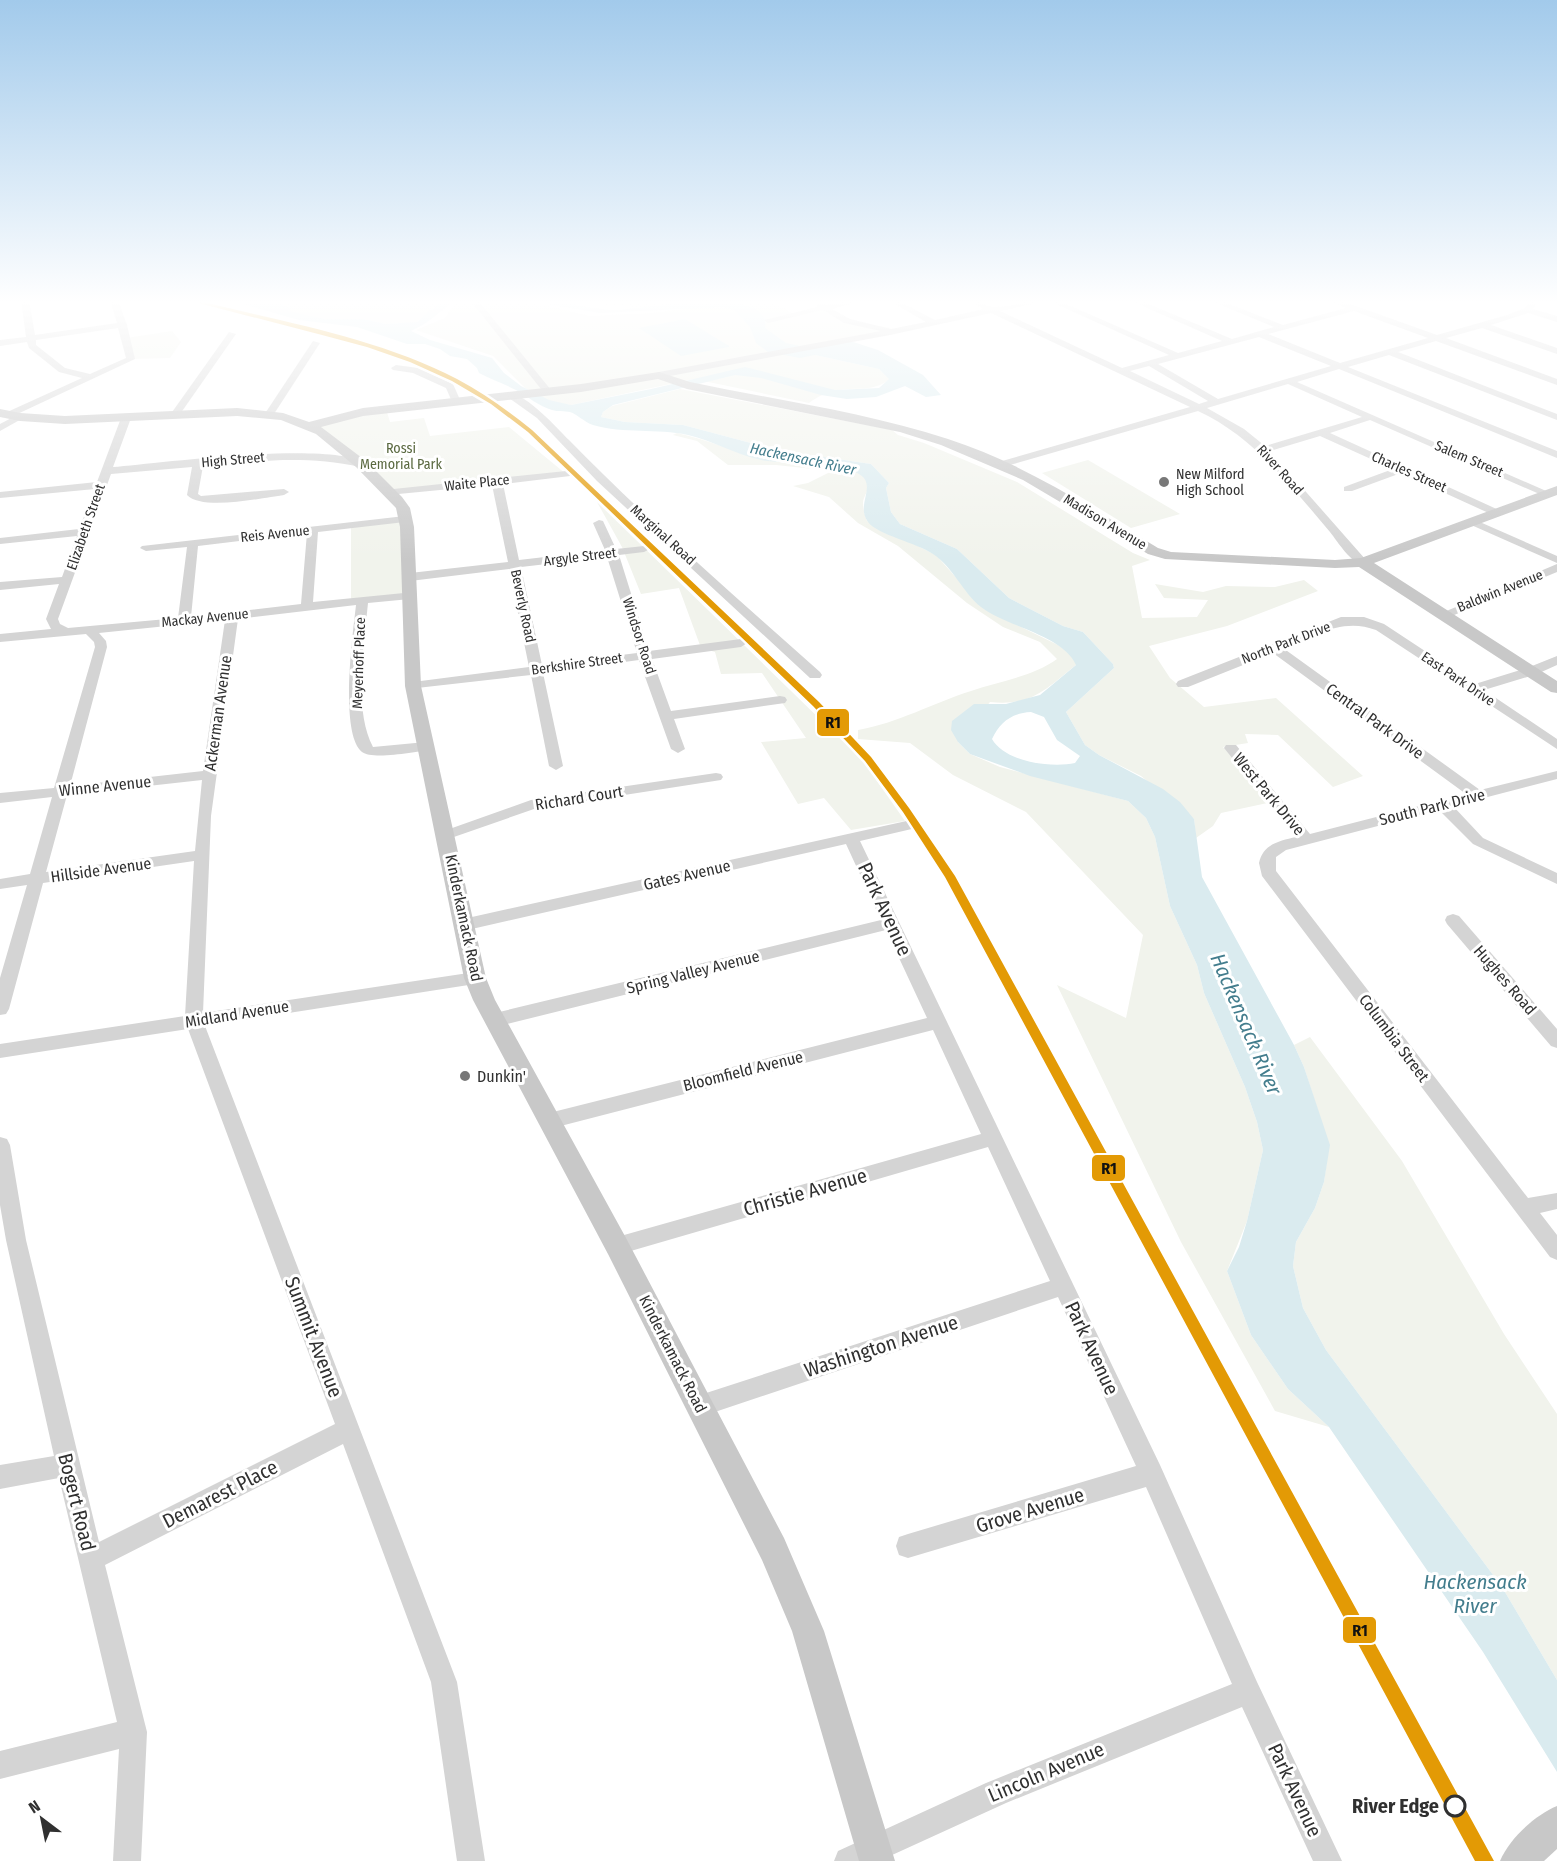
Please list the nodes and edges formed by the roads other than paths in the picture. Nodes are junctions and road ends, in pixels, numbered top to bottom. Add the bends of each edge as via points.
1 (71, 387) edge
2 (195, 387) edge
3 (287, 387) edge
4 (451, 387) edge
5 (544, 387) edge
6 (582, 387) edge
7 (696, 387) edge
8 (1154, 387) edge
9 (1191, 387) edge
10 (1273, 387) edge
11 (1301, 387) edge
12 (1389, 387) edge
13 (1480, 387) edge
14 (548, 392) junction
15 (512, 396) junction
16 (456, 402) junction
17 (1218, 403) junction
18 (1197, 407) junction
19 (371, 411) junction
20 (9, 415) edge
21 (175, 415) junction
22 (269, 415) junction
23 (1371, 417) junction
24 (1557, 417) edge
25 (126, 418) junction
26 (289, 419) junction
27 (310, 426) junction
28 (0, 428) edge
29 (1320, 432) junction
30 (0, 437) edge
31 (1263, 450) junction
32 (1557, 455) edge
33 (198, 463) junction
34 (361, 464) junction
35 (999, 465) junction
36 (1403, 469) junction
37 (105, 471) junction
38 (566, 474) dead end
39 (497, 481) junction
40 (100, 485) junction
41 (1348, 489) dead end
42 (284, 492) dead end
43 (388, 492) junction
44 (1553, 492) edge
45 (0, 495) edge
46 (1497, 513) junction
47 (405, 519) junction
48 (1473, 522) junction
49 (599, 523) dead end
50 (313, 529) junction
51 (84, 532) junction
52 (0, 541) edge
53 (193, 543) junction
54 (146, 548) dead end
55 (644, 549) dead end
56 (612, 553) junction
57 (1557, 560) edge
58 (1362, 562) junction
59 (515, 565) junction
60 (1557, 568) edge
61 (410, 577) junction
62 (68, 580) junction
63 (0, 586) edge
64 (410, 595) junction
65 (362, 601) junction
66 (307, 607) junction
67 (1443, 615) junction
68 (232, 616) junction
69 (1356, 620) joint
70 (184, 621) junction
71 (89, 630) junction
72 (64, 631) junction
73 (0, 638) edge
74 (741, 643) dead end
75 (1274, 647) junction
76 (644, 656) junction
77 (1557, 660) edge
78 (536, 670) junction
79 (1532, 672) junction
80 (815, 675) dead end
81 (1183, 684) dead end
82 (413, 686) junction
83 (1557, 688) edge
84 (1473, 689) junction
85 (780, 700) dead end
86 (666, 716) junction
87 (1557, 745) edge
88 (426, 746) junction
89 (1231, 748) dead end
90 (678, 749) dead end
91 (556, 766) dead end
92 (210, 775) junction
93 (1557, 775) edge
94 (716, 777) dead end
95 (62, 790) junction
96 (1477, 795) junction
97 (0, 798) edge
98 (1442, 804) junction
99 (205, 810) joint
100 (911, 825) dead end
101 (446, 835) junction
102 (851, 838) junction
103 (1306, 839) junction
104 (202, 855) junction
105 (36, 879) junction
106 (1557, 879) edge
107 (0, 884) edge
108 (1453, 920) dead end
109 (891, 923) junction
110 (463, 925) junction
111 (475, 978) junction
112 (0, 1009) edge
113 (194, 1020) junction
114 (495, 1020) junction
115 (938, 1022) junction
116 (1557, 1041) edge
117 (0, 1051) edge
118 (549, 1121) junction
119 (993, 1138) junction
120 (0, 1145) edge
121 (1557, 1201) edge
122 (1524, 1207) junction
123 (617, 1246) junction
124 (1557, 1251) edge
125 (1063, 1286) junction
126 (700, 1406) junction
127 (349, 1429) junction
128 (68, 1465) junction
129 (1152, 1473) junction
130 (0, 1477) edge
131 (908, 1546) dead end
132 (91, 1559) junction
133 (1248, 1691) junction
134 (133, 1732) junction
135 (0, 1765) edge
136 (1557, 1824) edge
137 (871, 1858) edge
138 (127, 1861) edge
139 (471, 1861) edge
140 (1328, 1861) edge
141 (1518, 1861) edge

1 - 20 street
2 - 21 street
3 - 22 street
4 - 16 street
5 - 14 street
6 - 14 main road
7 - 35 main road, Madison Avenue via 917,433
8 - 18 street, River Road
9 - 17 street
10 - 17 street
11 - 23 street, Salem Street
12 - 32 street
13 - 24 street
14 - 15 main road
15 - 16 main road
15 - 80 street, Marginal Road via 540,416 601,479
16 - 19 main road
17 - 18 street
18 - 31 street, River Road via 1238,428
18 - 35 street
19 - 26 main road
19 - 27 main road
20 - 25 main road, Kinderkamack Road via 65,420
20 - 28 street
21 - 22 main road, Kinderkamack Road
21 - 25 main road, Kinderkamack Road
22 - 26 main road, Kinderkamack Road
23 - 29 street
23 - 44 street, Salem Street
25 - 37 street, Elizabeth Street
26 - 27 main road, Kinderkamack Road
27 - 34 main road, Kinderkamack Road
28 - 30 street
29 - 31 street
29 - 36 street, Charles Street
31 - 58 street, River Road
33 - 34 street, High Street via 295,455
33 - 37 street, High Street
33 - 42 street via 192,495 198,499
34 - 43 main road, Kinderkamack Road
35 - 58 main road, Madison Avenue via 1047,487 1137,542 1170,556
36 - 41 street
36 - 46 street, Charles Street
37 - 40 street, Elizabeth Street
38 - 39 street, Waite Place
39 - 43 street, Waite Place
39 - 59 street, Beverly Road
40 - 45 street
40 - 51 street, Elizabeth Street
43 - 47 main road, Kinderkamack Road via 403,508
44 - 46 main road, Madison Avenue
46 - 48 main road, Madison Avenue
47 - 50 street, Reis Avenue
47 - 61 main road, Kinderkamack Road
48 - 57 street
48 - 58 main road, Madison Avenue
49 - 56 street, Windsor Road
50 - 53 street, Reis Avenue
50 - 66 street
51 - 52 street
51 - 62 street, Elizabeth Street
53 - 54 street, Reis Avenue
53 - 70 street
55 - 56 street, Argyle Street
56 - 59 street, Argyle Street
56 - 76 street, Windsor Road
58 - 67 main road, River Road
59 - 61 street, Argyle Street
59 - 78 street, Beverly Road
60 - 67 street, Baldwin Avenue
61 - 64 main road, Kinderkamack Road
62 - 63 street
62 - 72 street, Elizabeth Street via 52,619 54,627
64 - 65 street, Mackay Avenue
64 - 82 main road, Kinderkamack Road
65 - 66 street, Mackay Avenue
65 - 88 street, Meyerhoff Place via 356,709 364,746 376,752
66 - 68 street, Mackay Avenue
67 - 79 main road, River Road
68 - 70 street, Mackay Avenue
68 - 92 street, Ackerman Avenue
69 - 75 street, North Park Drive via 1341,621
69 - 84 street, East Park Drive via 1380,627
70 - 71 street, Mackay Avenue
71 - 72 street, Mackay Avenue
71 - 95 street via 100,641 100,647
72 - 73 street, Mackay Avenue
74 - 76 street, Berkshire Street
75 - 81 street, North Park Drive
75 - 96 street, Central Park Drive
76 - 78 street, Berkshire Street
76 - 86 street, Windsor Road
77 - 79 street
78 - 82 street, Berkshire Street
78 - 91 street, Beverly Road
79 - 83 main road, River Road
79 - 84 street
82 - 88 main road, Kinderkamack Road
84 - 87 street, East Park Drive
85 - 86 street
86 - 90 street, Windsor Road
88 - 101 main road, Kinderkamack Road
89 - 103 street, West Park Drive
92 - 95 street, Winne Avenue
92 - 99 street, Ackerman Avenue
93 - 96 street, South Park Drive
94 - 101 street, Richard Court via 531,806
95 - 97 street, Winne Avenue
95 - 105 street
96 - 98 street, South Park Drive
98 - 103 street, South Park Drive
98 - 106 street via 1478,841
99 - 104 street, Summit Avenue
100 - 102 street, Gates Avenue
101 - 110 main road, Kinderkamack Road
102 - 109 street, Park Avenue
102 - 110 street, Gates Avenue
103 - 122 street, Columbia Street via 1273,850 1266,862 1268,872
104 - 105 street, Hillside Avenue
104 - 113 street, Summit Avenue
105 - 107 street, Hillside Avenue
105 - 112 street
108 - 116 street, Hughes Road
109 - 114 street, Spring Valley Avenue
109 - 115 street, Park Avenue
110 - 111 main road, Kinderkamack Road
111 - 113 street, Midland Avenue
111 - 114 main road, Kinderkamack Road
113 - 117 street, Midland Avenue
113 - 127 street, Summit Avenue
114 - 118 main road, Kinderkamack Road
115 - 118 street, Bloomfield Avenue
115 - 119 street, Park Avenue
118 - 123 main road, Kinderkamack Road
119 - 123 street, Christie Avenue
119 - 125 street, Park Avenue
120 - 128 street, Bogert Road via 16,1240
121 - 122 street
122 - 124 street, Columbia Street
123 - 126 main road, Kinderkamack Road
125 - 126 street, Washington Avenue
125 - 129 street, Park Avenue
126 - 137 main road, Kinderkamack Road via 773,1549 808,1631
127 - 132 street, Demarest Place
127 - 139 street, Summit Avenue via 444,1682
128 - 130 street
128 - 132 street, Bogert Road
129 - 131 street, Grove Avenue
129 - 133 street, Park Avenue
132 - 134 street, Bogert Road
133 - 137 street, Lincoln Avenue via 1044,1772
133 - 140 street, Park Avenue
134 - 135 street
134 - 138 street, Bogert Road
136 - 141 main road

